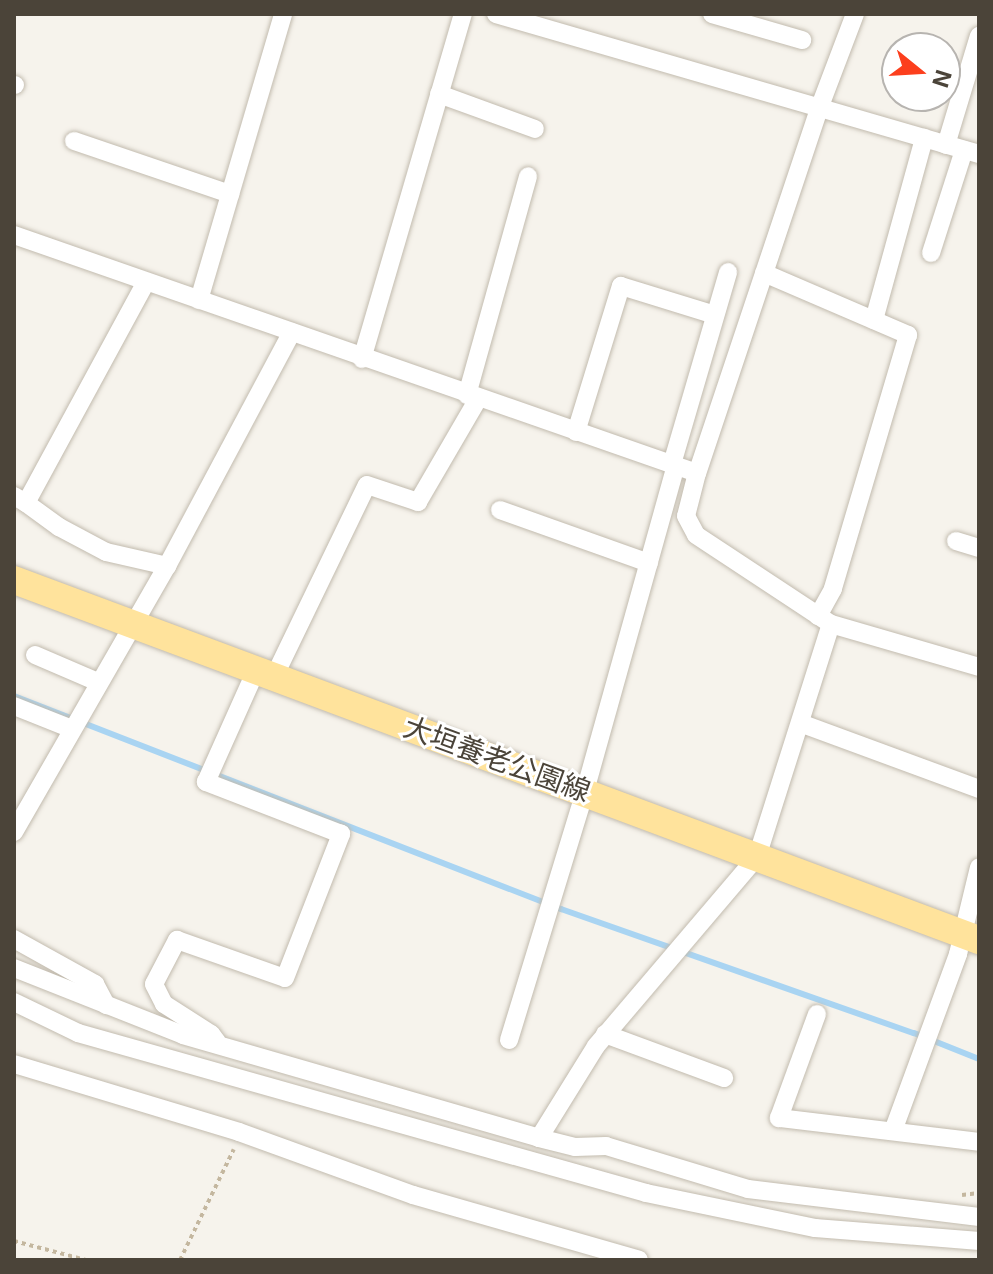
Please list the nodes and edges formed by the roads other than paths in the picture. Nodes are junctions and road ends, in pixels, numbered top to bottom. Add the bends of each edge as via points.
1 (283, 14) edge
2 (463, 14) edge
3 (496, 14) edge
4 (712, 14) edge
5 (855, 14) edge
6 (979, 36) edge
7 (802, 40) dead end
8 (439, 94) junction
9 (819, 109) junction
10 (535, 129) dead end
11 (924, 138) junction
12 (74, 141) dead end
13 (963, 149) edge
14 (528, 176) dead end
15 (230, 194) junction
16 (14, 235) edge
17 (931, 253) dead end
18 (728, 272) dead end
19 (764, 273) junction
20 (146, 282) junction
21 (199, 300) junction
22 (715, 315) junction
23 (874, 320) junction
24 (292, 332) junction
25 (362, 359) junction
26 (472, 397) junction
27 (576, 432) junction
28 (674, 465) junction
29 (697, 473) junction
30 (20, 499) edge
31 (500, 510) dead end
32 (956, 541) dead end
33 (979, 548) edge
34 (649, 563) junction
35 (167, 566) junction
36 (14, 580) edge
37 (824, 620) junction
38 (132, 623) junction
39 (35, 655) dead end
40 (979, 667) edge
41 (265, 674) junction
42 (98, 682) junction
43 (14, 706) edge
44 (800, 723) junction
45 (72, 729) junction
46 (979, 789) edge
47 (585, 791) junction
48 (14, 832) edge
49 (757, 857) junction
50 (979, 867) edge
51 (970, 937) edge
52 (14, 939) edge
53 (15, 969) edge
54 (14, 1002) edge
55 (106, 1005) junction
56 (817, 1014) dead end
57 (605, 1034) junction
58 (509, 1040) dead end
59 (219, 1045) junction
60 (14, 1064) edge
61 (724, 1078) dead end
62 (893, 1131) junction
63 (539, 1138) junction
64 (979, 1142) edge
65 (979, 1217) edge
66 (979, 1241) edge
67 (639, 1260) edge

1 - 15 street
2 - 8 street
3 - 9 street
4 - 7 street
5 - 9 street
6 - 13 street
8 - 10 street
8 - 25 street
9 - 11 street
9 - 19 street
11 - 13 street
11 - 23 street
12 - 15 street
13 - 17 street
14 - 26 street
15 - 21 street
16 - 20 street
18 - 22 street
19 - 23 street
19 - 29 street
20 - 21 street
20 - 30 street
21 - 24 street
22 - 27 street via 621,286
22 - 28 street
23 - 37 street via 908,335
24 - 25 street
24 - 35 street
25 - 26 street
26 - 27 street
26 - 41 street via 418,502 367,485
27 - 28 street
28 - 29 street
28 - 34 street
29 - 37 street via 686,508 696,535
30 - 35 street via 106,552
31 - 34 street
32 - 33 street
34 - 47 street
35 - 38 street
36 - 38 main road, 大垣養老公園線
37 - 40 street
37 - 44 street
38 - 41 main road, 大垣養老公園線
38 - 42 street
39 - 42 street
41 - 47 main road, 大垣養老公園線
41 - 59 street via 206,782 341,834 285,978 177,940 154,984 164,1004 211,1034
42 - 45 street
43 - 45 street
44 - 46 street
44 - 49 street
45 - 48 street
47 - 49 main road, 大垣養老公園線
47 - 58 street
49 - 51 main road, 大垣養老公園線
49 - 57 street
50 - 51 street
51 - 62 street via 958,954
52 - 55 street via 95,984
53 - 55 street
54 - 66 street via 93,1037 646,1193 815,1228
55 - 59 street
56 - 62 street via 779,1118
57 - 61 street
57 - 63 street
59 - 63 street
60 - 67 street via 239,1132 413,1195
62 - 64 street
63 - 65 street via 575,1147 606,1146 748,1189

